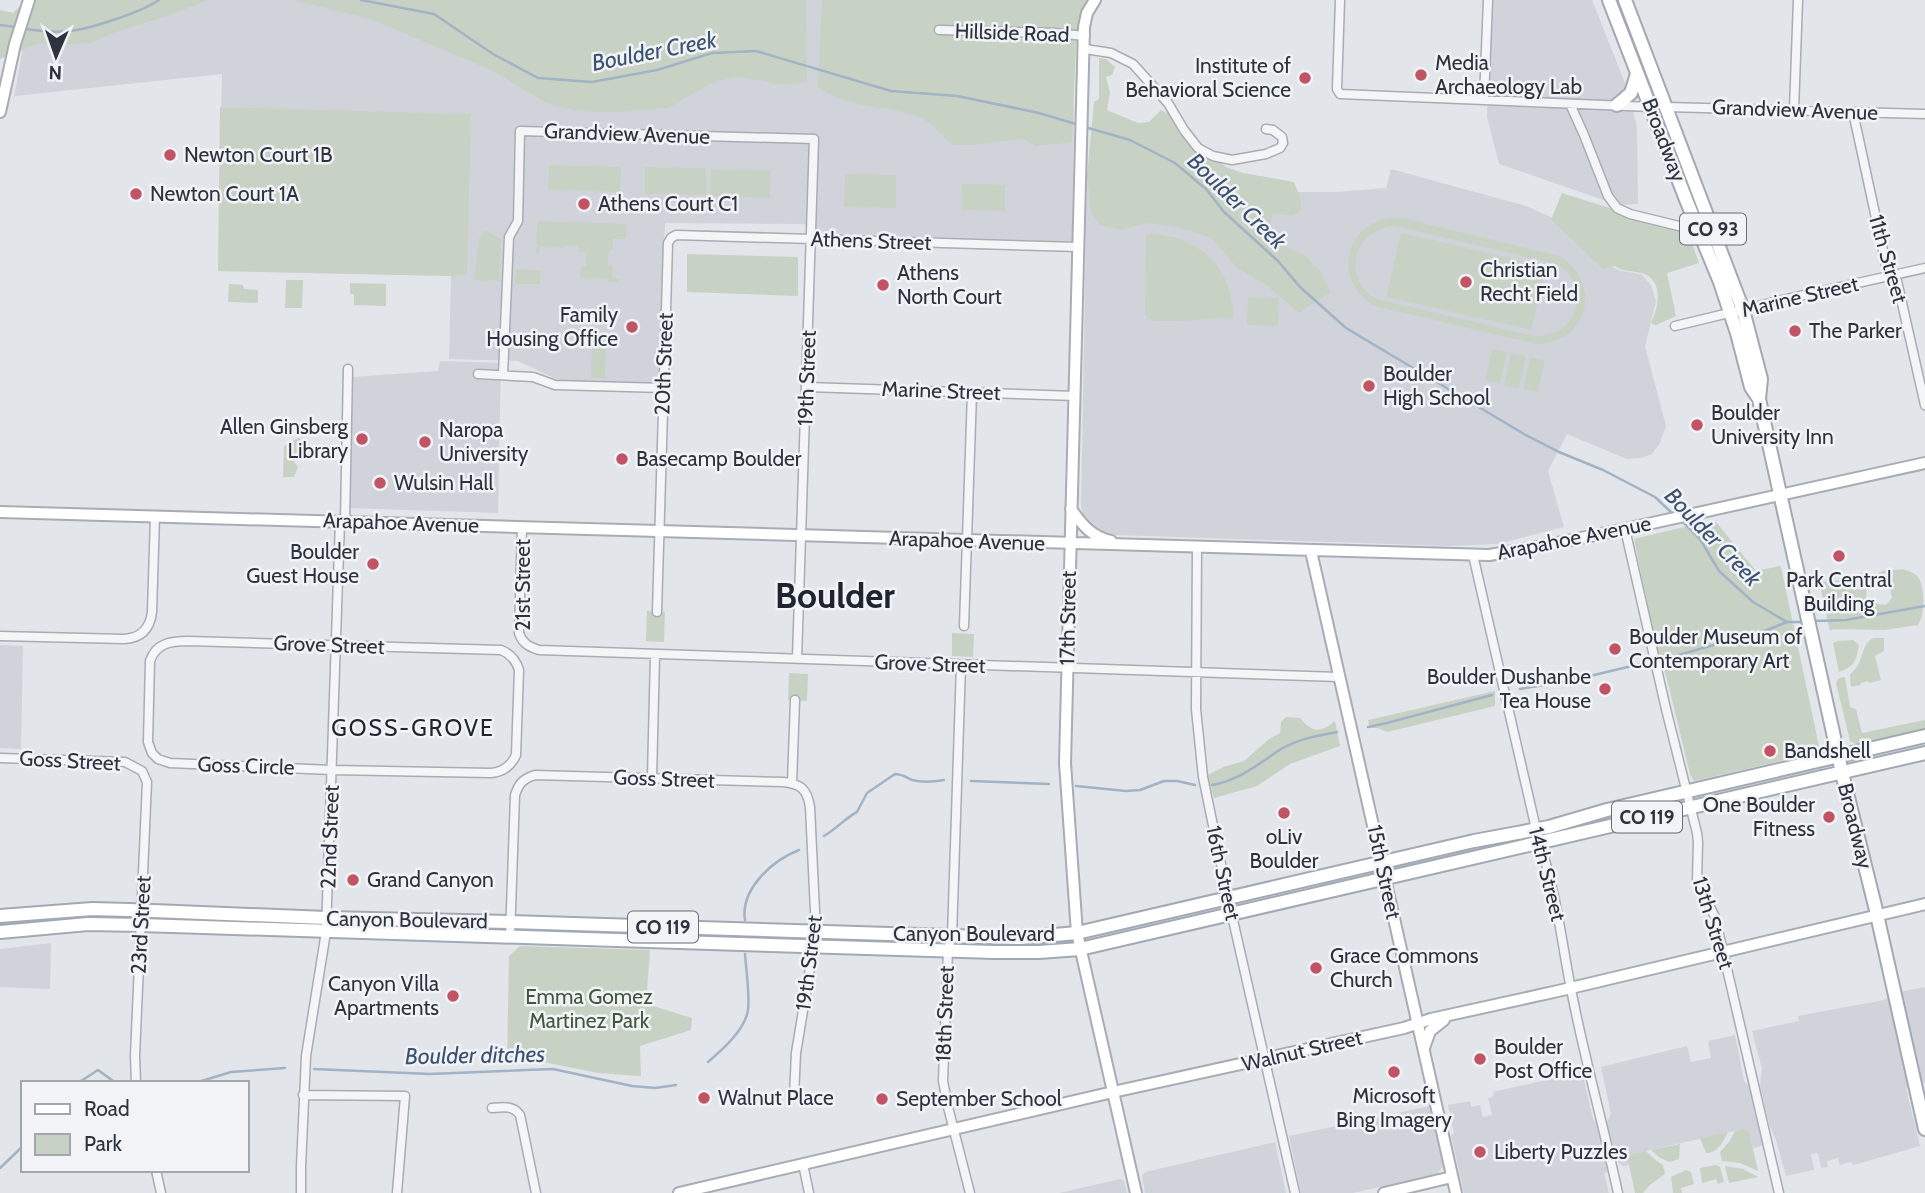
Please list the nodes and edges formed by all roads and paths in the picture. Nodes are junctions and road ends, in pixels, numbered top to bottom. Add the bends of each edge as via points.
1 (29, 0) edge
2 (1095, 0) edge
3 (1102, 0) edge
4 (1340, 0) edge
5 (1488, 0) edge
6 (1609, 0) edge
7 (1625, 0) edge
8 (1798, 0) edge
9 (939, 30) dead end
10 (1085, 36) junction
11 (1085, 49) junction
12 (1637, 74) junction
13 (1484, 99) junction
14 (1570, 104) junction
15 (1616, 105) junction
16 (1652, 107) junction
17 (1666, 107) junction
18 (1794, 110) junction
19 (1853, 111) junction
20 (0, 112) edge
21 (1925, 114) edge
22 (1266, 129) dead end
23 (1675, 131) junction
24 (814, 139) joint
25 (1699, 232) junction
26 (811, 239) junction
27 (668, 243) joint
28 (1078, 247) junction
29 (1925, 268) edge
30 (1893, 275) junction
31 (1737, 312) junction
32 (1675, 326) dead end
33 (348, 369) dead end
34 (478, 374) dead end
35 (503, 375) junction
36 (807, 387) junction
37 (664, 388) junction
38 (972, 393) junction
39 (1075, 396) junction
40 (1925, 405) edge
41 (1925, 463) edge
42 (1781, 495) junction
43 (1071, 509) junction
44 (0, 512) edge
45 (155, 516) junction
46 (342, 521) junction
47 (522, 527) junction
48 (1625, 529) junction
49 (659, 532) junction
50 (801, 536) junction
51 (966, 541) junction
52 (1070, 544) junction
53 (1133, 545) junction
54 (1197, 548) junction
55 (1311, 551) junction
56 (1473, 555) junction
57 (657, 612) dead end
58 (964, 626) dead end
59 (0, 636) edge
60 (524, 642) joint
61 (337, 646) junction
62 (505, 652) joint
63 (655, 655) junction
64 (797, 659) junction
65 (961, 665) junction
66 (1067, 668) junction
67 (1196, 673) junction
68 (1339, 677) junction
69 (795, 700) dead end
70 (1925, 736) edge
71 (152, 752) joint
72 (1925, 752) edge
73 (1838, 756) junction
74 (0, 758) edge
75 (510, 765) joint
76 (139, 769) joint
77 (332, 770) junction
78 (1842, 773) junction
79 (652, 778) junction
80 (792, 783) junction
81 (804, 789) joint
82 (1686, 791) junction
83 (1690, 807) junction
84 (1538, 836) junction
85 (1382, 863) junction
86 (1385, 877) junction
87 (1228, 898) junction
88 (1925, 904) edge
89 (142, 910) junction
90 (1232, 914) junction
91 (1877, 915) junction
92 (0, 916) edge
93 (326, 918) junction
94 (510, 922) junction
95 (141, 925) junction
96 (0, 932) edge
97 (326, 932) junction
98 (816, 932) junction
99 (1077, 933) junction
100 (952, 936) junction
101 (510, 937) junction
102 (814, 946) junction
103 (1080, 949) junction
104 (948, 950) junction
105 (1724, 951) junction
106 (1571, 988) junction
107 (1452, 1014) junction
108 (1417, 1023) junction
109 (1423, 1054) junction
110 (1266, 1059) junction
111 (136, 1081) edge
112 (1113, 1092) junction
113 (303, 1095) junction
114 (794, 1096) dead end
115 (492, 1108) dead end
116 (955, 1129) junction
117 (1925, 1129) edge
118 (803, 1164) junction
119 (156, 1172) edge
120 (1452, 1177) junction
121 (161, 1193) edge
122 (301, 1193) edge
123 (397, 1193) edge
124 (537, 1193) edge
125 (679, 1193) edge
126 (809, 1193) edge
127 (970, 1193) edge
128 (1136, 1193) edge
129 (1295, 1193) edge
130 (1384, 1193) edge
131 (1456, 1193) edge
132 (1618, 1193) edge
133 (1779, 1193) edge

1 - 20 street
2 - 10 street, 17th Street via 1085,20
3 - 10 street, 17th Street
4 - 13 street via 1340,94
5 - 13 street
6 - 12 main road, Broadway / CO 93
7 - 17 main road, Broadway / CO 93
8 - 18 street
9 - 10 street, Hillside Road
10 - 11 street, 17th Street
11 - 22 street, Hillside Road via 1111,53 1133,64 1168,103 1198,148 1213,156 1232,160 1280,148 1282,137
11 - 28 street, 17th Street
12 - 15 main road via 1631,93
12 - 16 main road, Broadway / CO 93
13 - 14 street
14 - 15 street
14 - 25 street via 1617,208
15 - 16 street
16 - 23 main road
16 - 25 main road, Broadway / CO 93
17 - 18 street, Grandview Avenue
17 - 23 main road, Broadway / CO 93
18 - 19 street, Grandview Avenue
19 - 21 street, Grandview Avenue
19 - 30 street, 11th Street via 1887,269
23 - 31 main road, Broadway / CO 93
24 - 26 street, 19th Street
24 - 35 street, Grandview Avenue via 520,131 518,219 509,237
25 - 31 main road, Broadway / CO 93
26 - 27 street, Athens Street via 676,235
26 - 28 street, Athens Street
26 - 36 street, 19th Street
27 - 37 street, 20th Street
28 - 39 street, 17th Street
29 - 30 street, Marine Street
30 - 31 street, Marine Street
30 - 40 street, 11th Street
31 - 32 street, Marine Street
31 - 42 main road, Broadway / CO 93 via 1751,387 1759,399
33 - 46 street, 22nd Street
34 - 35 street
35 - 37 street via 533,377 555,385
36 - 38 street, Marine Street
36 - 50 street, 19th Street
37 - 49 street, 20th Street
38 - 39 street, Marine Street
38 - 51 street
39 - 43 street, 17th Street
41 - 42 street, Arapahoe Avenue
42 - 48 street, Arapahoe Avenue
42 - 73 main road, Broadway / CO 93
43 - 52 street, 17th Street
43 - 53 street via 1100,538
44 - 45 street, Arapahoe Avenue
45 - 46 street, Arapahoe Avenue
45 - 59 street via 152,612 142,634 124,639
46 - 47 street, Arapahoe Avenue
46 - 61 street, 22nd Street
47 - 49 street, Arapahoe Avenue
47 - 60 street, 21st Street via 519,628
48 - 56 street, Arapahoe Avenue
48 - 82 street, 13th Street
49 - 50 street, Arapahoe Avenue
49 - 57 street, 20th Street
50 - 51 street, Arapahoe Avenue
50 - 64 street, 19th Street
51 - 52 street, Arapahoe Avenue
51 - 58 street
52 - 53 street, Arapahoe Avenue
52 - 66 street, 17th Street
53 - 54 street, Arapahoe Avenue
54 - 55 street, Arapahoe Avenue
54 - 67 street, 16th Street
55 - 56 street, Arapahoe Avenue
55 - 68 street, 15th Street
56 - 84 street, 14th Street
60 - 63 street, Grove Street via 542,651
61 - 62 street, Grove Street
61 - 71 street, Grove Street via 167,642 150,657 148,671 148,742
61 - 77 street, 22nd Street
62 - 75 street, 21st Street via 515,660 519,673 516,755
63 - 64 street, Grove Street
63 - 79 street
64 - 65 street, Grove Street
65 - 66 street, Grove Street
65 - 100 street, 18th Street
66 - 67 street, Grove Street
66 - 99 street, 17th Street via 1065,763
67 - 68 street, Grove Street
67 - 87 street, 16th Street via 1200,754
68 - 85 street, 15th Street
69 - 80 street
70 - 73 main road, Canyon Boulevard / CO 119
71 - 77 street, Goss Circle via 170,763
72 - 78 main road, Canyon Boulevard / CO 119
73 - 78 main road, Broadway / CO 93
73 - 82 main road, Canyon Boulevard / CO 119
74 - 76 street, Goss Street via 119,761
75 - 77 street, Goss Circle via 499,773
76 - 89 street, 23rd Street via 148,791
77 - 93 street, 22nd Street
78 - 83 main road, Canyon Boulevard / CO 119
78 - 91 main road, Broadway
79 - 80 street, Goss Street
79 - 94 street, Goss Street via 535,775 520,783 515,796
80 - 81 street, Goss Street
81 - 98 street, 19th Street via 811,817
82 - 83 street, 13th Street
82 - 84 main road, Canyon Boulevard / CO 119 via 1607,810
83 - 84 main road, Canyon Boulevard / CO 119
83 - 105 street, 13th Street via 1698,842 1697,881 1712,909
84 - 85 main road, Canyon Boulevard / CO 119 via 1474,841
84 - 86 main road, Canyon Boulevard / CO 119
84 - 106 street, 14th Street
85 - 86 street, 15th Street
85 - 87 main road, Canyon Boulevard / CO 119
86 - 90 main road, Canyon Boulevard / CO 119
86 - 108 street, 15th Street
87 - 90 street, 16th Street
87 - 99 main road, Canyon Boulevard / CO 119
88 - 91 street, Walnut Street
89 - 92 main road, Canyon Boulevard / CO 119
89 - 93 main road, Canyon Boulevard / CO 119
89 - 95 street, 23rd Street
90 - 103 main road, Canyon Boulevard / CO 119
90 - 110 street, 16th Street
91 - 105 street, Walnut Street
91 - 117 main road, Broadway
93 - 94 main road, Canyon Boulevard / CO 119
93 - 97 street, 22nd Street
94 - 98 main road, Canyon Boulevard / CO 119
94 - 101 street
95 - 96 main road, Canyon Boulevard / CO 119 via 88,924
95 - 97 main road, Canyon Boulevard / CO 119
95 - 111 street, 23rd Street
97 - 101 main road, Canyon Boulevard / CO 119
97 - 113 street, 22nd Street
98 - 100 main road, Canyon Boulevard / CO 119
98 - 102 street, 19th Street
99 - 100 main road, Canyon Boulevard / CO 119 via 1020,938
99 - 103 street, 17th Street
100 - 104 street, 18th Street
101 - 102 main road, Canyon Boulevard / CO 119
102 - 104 main road, Canyon Boulevard / CO 119
102 - 114 street, 19th Street via 796,1053
103 - 104 main road, Canyon Boulevard / CO 119 via 1023,953
103 - 112 street, 17th Street
104 - 116 street, 18th Street via 943,1081
105 - 106 street, Walnut Street
105 - 133 street, 13th Street
106 - 107 street, Walnut Street
106 - 132 street, 14th Street
107 - 108 street, Walnut Street
107 - 109 street via 1430,1031
108 - 109 street, 15th Street
108 - 110 street, Walnut Street
109 - 120 street, 15th Street
110 - 112 street, Walnut Street
110 - 129 street, 16th Street
112 - 116 street, Walnut Street
112 - 128 street, 17th Street
113 - 122 street, 22nd Street
113 - 123 street via 405,1096
115 - 124 street via 510,1107 520,1115
116 - 118 street, Walnut Street
116 - 127 street, 18th Street
118 - 125 street, Walnut Street
118 - 126 street
119 - 121 street
120 - 130 street
120 - 131 street, 15th Street

